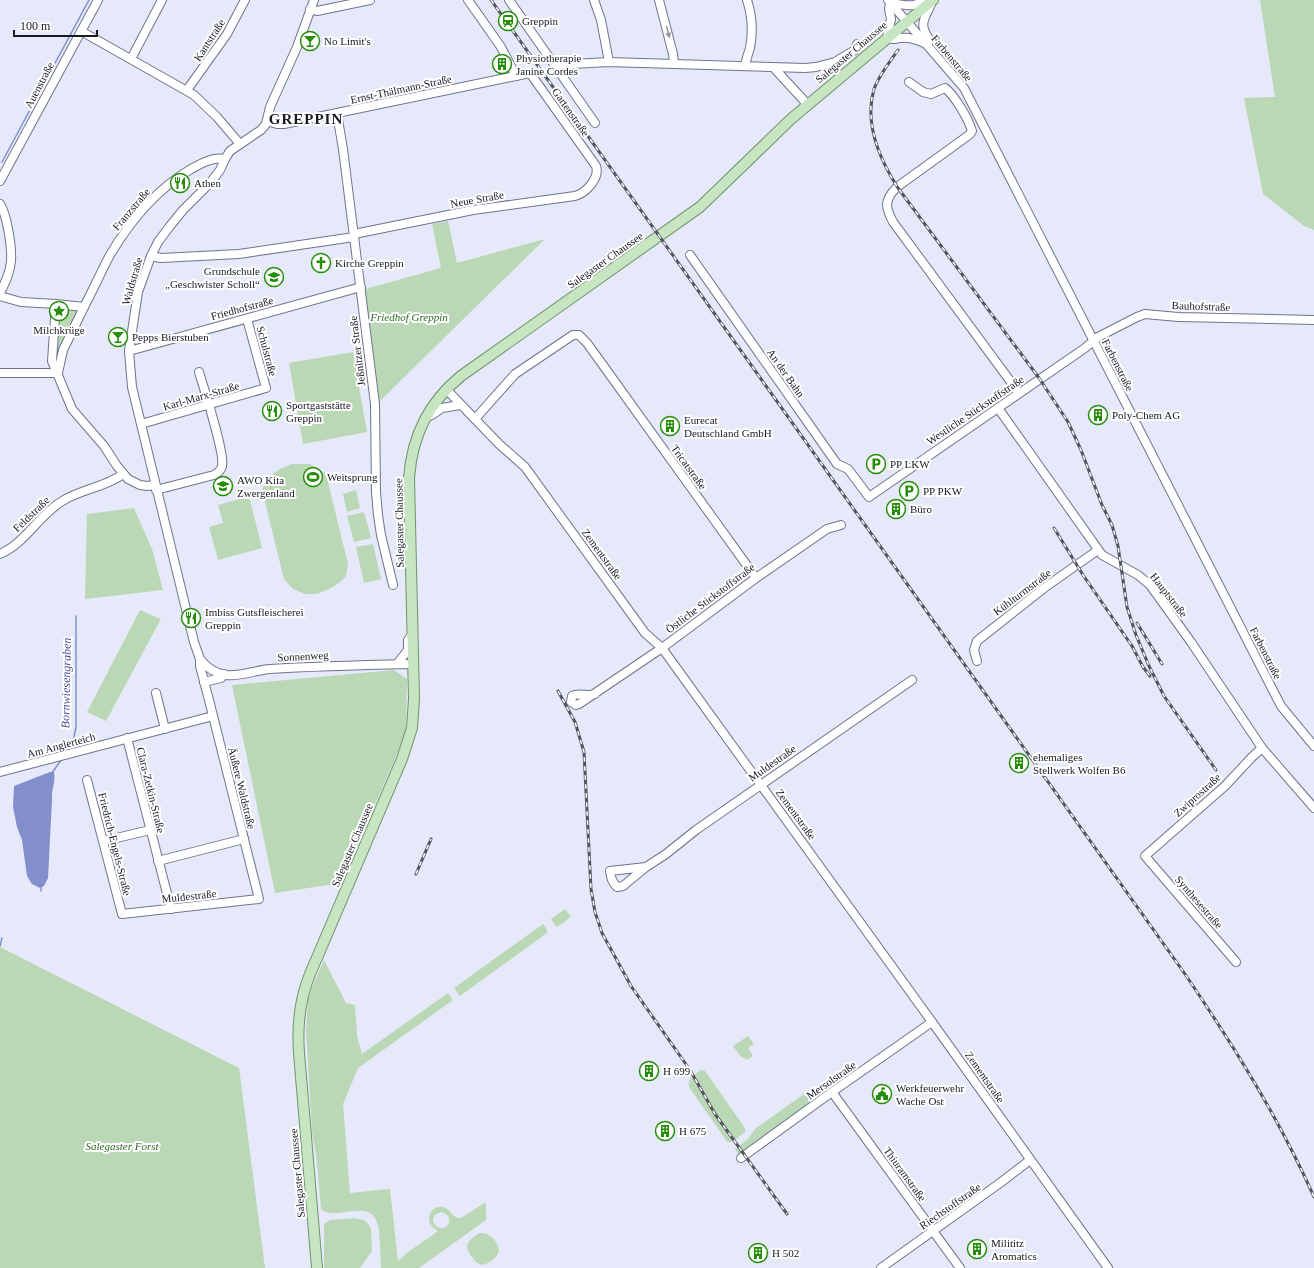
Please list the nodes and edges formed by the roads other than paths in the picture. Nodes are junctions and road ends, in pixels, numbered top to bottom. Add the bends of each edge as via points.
1 (98, 0) edge
2 (162, 0) edge
3 (245, 0) edge
4 (314, 0) edge
5 (370, 0) edge
6 (468, 0) edge
7 (509, 0) edge
8 (594, 0) edge
9 (659, 0) edge
10 (747, 0) edge
11 (929, 0) edge
12 (933, 0) edge
13 (889, 1) edge
14 (310, 9) junction
15 (907, 21) junction
16 (81, 31) junction
17 (886, 38) junction
18 (857, 44) dead end
19 (927, 45) junction
20 (131, 59) junction
21 (609, 62) junction
22 (674, 64) junction
23 (555, 65) junction
24 (745, 66) junction
25 (774, 68) junction
26 (516, 76) junction
27 (909, 82) dead end
28 (187, 90) junction
29 (808, 105) junction
30 (337, 114) junction
31 (267, 121) junction
32 (595, 123) dead end
33 (240, 144) junction
34 (225, 159) junction
35 (596, 176) joint
36 (0, 181) edge
37 (0, 204) edge
38 (354, 236) junction
39 (151, 256) junction
40 (690, 256) dead end
41 (361, 287) junction
42 (0, 295) edge
43 (56, 304) junction
44 (84, 307) junction
45 (247, 319) junction
46 (1314, 320) edge
47 (1093, 340) junction
48 (129, 351) junction
49 (199, 372) dead end
50 (0, 373) edge
51 (58, 373) junction
52 (266, 388) joint
53 (446, 389) junction
54 (1019, 394) junction
55 (208, 405) junction
56 (460, 405) junction
57 (998, 408) junction
58 (425, 417) junction
59 (475, 419) junction
60 (141, 424) junction
61 (123, 474) junction
62 (156, 487) junction
63 (869, 497) joint
64 (841, 525) dead end
65 (1098, 550) junction
66 (0, 554) edge
67 (756, 578) junction
68 (393, 585) dead end
69 (412, 635) junction
70 (662, 648) junction
71 (200, 659) junction
72 (976, 661) dead end
73 (397, 664) junction
74 (413, 664) junction
75 (224, 674) junction
76 (912, 680) dead end
77 (204, 682) junction
78 (156, 693) dead end
79 (595, 694) dead end
80 (213, 716) junction
81 (165, 729) junction
82 (127, 738) junction
83 (1314, 746) edge
84 (1262, 748) junction
85 (0, 772) edge
86 (87, 780) dead end
87 (761, 784) junction
88 (1314, 808) edge
89 (150, 830) junction
90 (244, 839) junction
91 (104, 841) junction
92 (1145, 856) joint
93 (158, 861) junction
94 (646, 867) dead end
95 (259, 899) joint
96 (171, 909) junction
97 (122, 914) joint
98 (1236, 962) dead end
99 (932, 1022) junction
100 (832, 1092) junction
101 (742, 1158) dead end
102 (1030, 1160) junction
103 (933, 1231) junction
104 (317, 1268) edge
105 (881, 1268) edge
106 (960, 1268) edge
107 (1108, 1268) edge

1 - 16 street, Auenstraße
2 - 20 street
3 - 28 street, Kantstraße via 227,34
4 - 14 street
5 - 14 street via 317,11
6 - 26 street
7 - 23 street
8 - 21 street via 601,20
9 -> 22 street
10 - 24 street via 752,29
11 - 13 street via 911,5
12 - 15 main road, Salegaster Chaussee
12 - 19 street via 923,20 924,30 929,39
13 - 15 street, Farbenstraße
13 - 17 street via 891,19
14 - 31 street
15 - 17 main road, Salegaster Chaussee
15 - 19 street, Farbenstraße
16 - 20 street
16 - 36 street, Auenstraße
17 - 19 street via 913,38
17 - 29 main road, Salegaster Chaussee
18 - 25 street via 855,50 846,57 826,65
19 - 47 street, Farbenstraße via 964,88
20 - 28 street
21 - 22 street
21 - 23 street
22 - 24 street
23 - 32 street via 557,72
24 - 25 street
25 - 29 street
26 - 30 street, Ernst-Thälmann-Straße
26 - 35 street, Gartenstraße via 530,74 536,81 596,166
27 - 54 street via 923,92 931,94 944,88 951,93 972,130 969,135 897,187 891,193 887,210 893,222
28 - 33 street via 206,105
29 - 53 main road, Salegaster Chaussee via 700,207 469,369
30 - 31 street, Ernst-Thälmann-Straße via 284,124
30 - 38 street, Jeßnitzer Straße
31 - 33 street, Waldstraße via 261,130
33 - 34 street, Waldstraße
34 - 39 street, Waldstraße via 218,173 170,226
34 - 44 street, Franzstraße via 214,158 199,164 167,185 147,205 134,219 110,255
35 - 38 street, Neue Straße via 584,192 575,196 473,210
37 - 42 street via 6,218 11,260
38 - 39 street, Neue Straße via 239,254 155,258
38 - 41 street, Jeßnitzer Straße
39 - 48 street, Waldstraße via 138,292
40 - 63 street, An der Bahn via 837,464 848,469
41 - 45 street, Friedhofstraße
41 - 68 street, Jeßnitzer Straße via 375,404 376,492 380,535
42 - 43 street via 21,302
43 - 44 street
43 - 51 street via 52,361
44 - 51 street, Franzstraße via 63,350
45 - 48 street, Friedhofstraße
45 - 52 street, Schulstraße
46 - 47 street, Bauhofstraße via 1145,314
47 - 54 street, Westliche Stickstoffstraße
47 - 83 street, Farbenstraße via 1281,706
48 - 60 street, Waldstraße via 132,387
49 - 55 street
50 - 51 street
51 - 61 street via 72,409 104,446
52 - 55 street, Karl-Marx-Straße
53 - 56 street, Zementstraße
53 - 58 main road, Salegaster Chaussee
54 - 57 street, Westliche Stickstoffstraße
55 - 60 street, Karl-Marx-Straße
55 - 62 street via 222,460 220,470 214,475
56 - 58 street via 442,408
56 - 59 street, Zementstraße
57 - 63 street, Westliche Stickstoffstraße
57 - 65 street, Hauptstraße
58 - 69 main road, Salegaster Chaussee via 415,445 410,471
59 - 67 street, Tricatstraße via 515,374 573,335 579,335
59 - 70 street, Zementstraße via 525,467 645,633
60 - 62 street, Waldstraße
61 - 62 street via 140,484
61 - 66 street, Feldstraße via 110,482 60,502 14,546
62 - 71 street, Äußere Waldstraße
64 - 67 street, Östliche Stickstoffstraße via 828,529
65 - 72 street, Kühlturmstraße via 1044,588 977,641 974,650
65 - 84 street, Hauptstraße via 1150,585
67 - 70 street, Östliche Stickstoffstraße
69 - 73 street via 408,640 408,650
69 - 74 main road, Salegaster Chaussee
70 - 79 street, Östliche Stickstoffstraße
70 - 87 street, Zementstraße
71 - 75 street, Sonnenweg via 210,669
71 - 77 street, Äußere Waldstraße
73 - 74 street, Sonnenweg
73 - 75 street, Sonnenweg via 271,669
74 - 104 main road, Salegaster Chaussee via 414,708 410,737 305,988 300,1007 298,1032
75 - 77 street via 221,678
76 - 87 street, Muldestraße
77 - 80 street, Äußere Waldstraße
78 - 81 street
80 - 81 street, Clara-Zetkin-Straße
80 - 90 street, Äußere Waldstraße
81 - 82 street, Clara-Zetkin-Straße
82 - 85 street, Am Anglerteich
82 - 89 street, Clara-Zetkin-Straße
84 - 88 street, Hauptstraße
84 - 92 street, Zwiprostraße via 1225,786
86 - 91 street, Friedrich-Engels-Straße
87 - 94 street, Muldestraße
87 - 99 street, Zementstraße
89 - 91 street
89 - 93 street, Clara-Zetkin-Straße
90 - 93 street
90 - 95 street, Äußere Waldstraße
91 - 97 street, Friedrich-Engels-Straße
92 - 98 street, Synthesestraße
93 - 96 street, Clara-Zetkin-Straße
95 - 96 street, Muldestraße
96 - 97 street, Muldestraße
99 - 100 street, Mersolstraße
99 - 102 street, Zementstraße
100 - 101 street, Mersolstraße
100 - 103 street, Thiuramstraße
102 - 103 street, Riechstoffstraße
102 - 107 street, Zementstraße
103 - 105 street, Riechstoffstraße
103 - 106 street, Thiuramstraße

